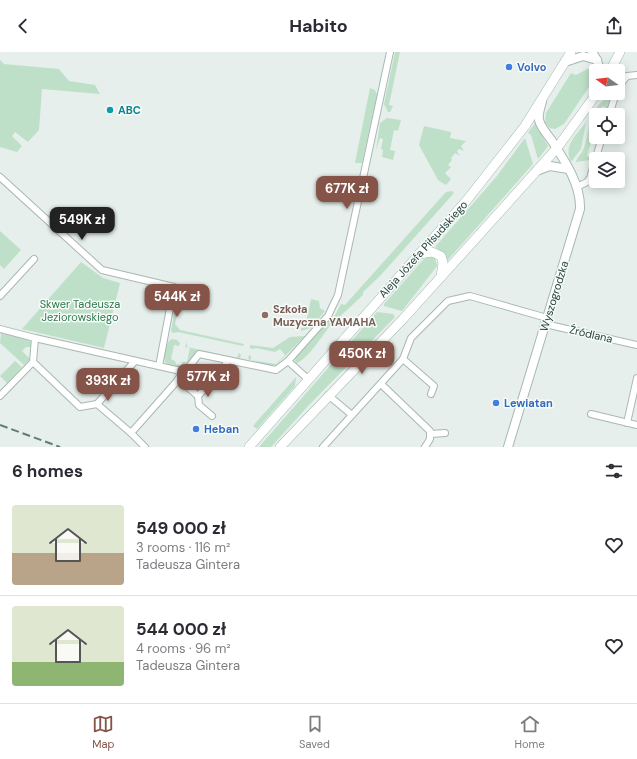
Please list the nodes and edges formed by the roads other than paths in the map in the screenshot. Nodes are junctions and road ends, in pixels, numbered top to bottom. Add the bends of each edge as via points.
1 (390, 52) edge
2 (571, 52) edge
3 (592, 52) edge
4 (620, 52) edge
5 (597, 60) junction
6 (565, 62) junction
7 (598, 64) edge
8 (614, 64) edge
9 (637, 75) edge
10 (625, 78) edge
11 (543, 100) junction
12 (593, 100) edge
13 (600, 144) edge
14 (557, 148) junction
15 (568, 169) junction
16 (536, 171) junction
17 (0, 177) edge
18 (577, 187) junction
19 (419, 254) junction
20 (34, 259) dead end
21 (441, 277) junction
22 (0, 296) edge
23 (546, 321) junction
24 (0, 329) edge
25 (35, 338) junction
26 (637, 345) edge
27 (403, 359) junction
28 (227, 360) junction
29 (136, 361) junction
30 (288, 361) junction
31 (33, 362) junction
32 (160, 366) junction
33 (185, 372) junction
34 (637, 378) edge
35 (178, 379) junction
36 (309, 380) junction
37 (381, 384) junction
38 (431, 394) dead end
39 (328, 395) junction
40 (0, 396) edge
41 (198, 396) junction
42 (97, 404) junction
43 (591, 414) dead end
44 (352, 415) junction
45 (212, 416) dead end
46 (627, 423) junction
47 (637, 425) edge
48 (131, 433) junction
49 (445, 433) dead end
50 (431, 434) junction
51 (145, 447) edge
52 (250, 447) edge
53 (280, 447) edge
54 (323, 447) edge
55 (425, 447) edge
56 (508, 447) edge

1 - 30 street via 336,301 328,316
2 - 6 main road, Wyszogrodzka
3 - 5 street
4 - 8 main road
5 - 6 street via 583,56
5 - 7 street
6 - 11 main road, Wyszogrodzka
9 - 10 street
11 - 14 street, Wyszogrodzka via 538,115 540,123
11 - 19 main road, Aleja Józefa Piłsudskiego via 497,164
12 - 14 main road
13 - 18 street via 590,178
14 - 15 street, Wyszogrodzka
14 - 16 main road
15 - 16 street via 550,166
15 - 18 street, Wyszogrodzka
16 - 21 main road
17 - 32 street via 102,270 174,287
18 - 23 street, Wyszogrodzka via 580,209
19 - 21 main road via 432,252 441,256
19 - 36 main road, Aleja Józefa Piłsudskiego
20 - 22 street
21 - 39 main road
23 - 26 street, Źródlana
23 - 27 street, Źródlana via 477,298 457,298 445,303 411,338
23 - 56 street, Wyszogrodzka
24 - 25 street
25 - 29 street
25 - 31 street
27 - 37 street
27 - 38 street via 434,386
28 - 30 street via 276,370
28 - 33 street via 199,354
28 - 41 street via 225,366
29 - 32 street
29 - 42 street
30 - 36 street
31 - 40 street
31 - 42 street via 80,406
32 - 33 street
33 - 35 street
34 - 46 street
35 - 41 street
35 - 48 street
36 - 52 main road, Aleja Józefa Piłsudskiego
37 - 44 street
37 - 50 street via 428,428
39 - 44 street
39 - 53 main road
41 - 45 street via 199,405
42 - 48 street
43 - 46 street
44 - 54 street
46 - 47 street
48 - 51 street
49 - 50 street
50 - 55 street

